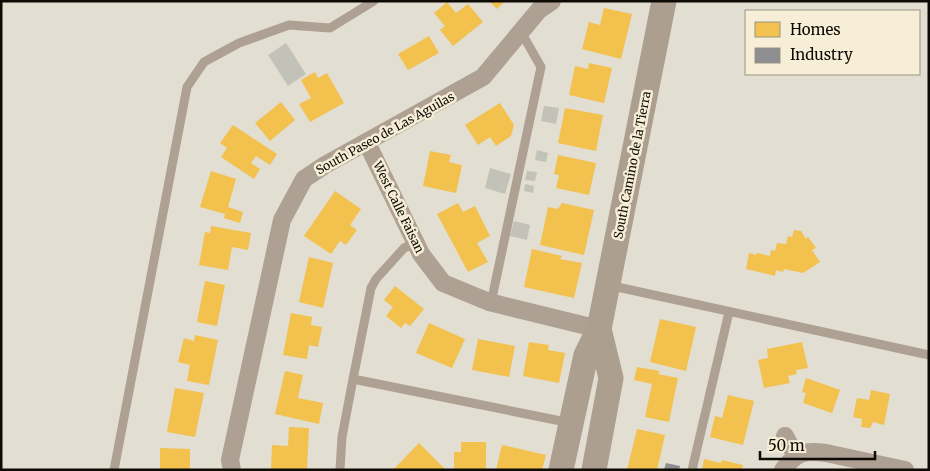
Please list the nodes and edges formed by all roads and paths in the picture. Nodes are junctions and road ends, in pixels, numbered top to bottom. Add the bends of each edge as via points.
1 (374, 1) edge
2 (552, 1) edge
3 (664, 1) edge
4 (521, 32) junction
5 (367, 143) junction
6 (416, 243) junction
7 (608, 285) junction
8 (491, 303) junction
9 (729, 312) junction
10 (599, 329) junction
11 (929, 355) edge
12 (353, 379) junction
13 (571, 423) junction
14 (785, 436) dead end
15 (798, 455) junction
16 (880, 467) edge
17 (114, 470) edge
18 (232, 470) edge
19 (340, 470) edge
20 (560, 470) edge
21 (594, 470) edge
22 (692, 470) edge
23 (783, 470) edge
24 (905, 470) edge

1 - 17 lane via 330,28 289,25 239,43 204,62 187,88
2 - 4 street, South Paseo de Las Aguilas via 539,10
3 - 7 street, South Camino de la Tierra
4 - 5 street, South Paseo de Las Aguilas via 483,77
4 - 8 lane via 542,67
5 - 6 street, West Calle Faisan
5 - 18 street, South Paseo de Las Aguilas via 304,180 282,220 230,460
6 - 8 street, West Calle Faisan via 443,282
6 - 12 lane via 404,248 376,278 371,288
7 - 9 lane
7 - 10 street, South Camino de la Tierra
8 - 10 street, West Calle Faisan
9 - 11 lane
9 - 22 lane
10 - 13 street, South Camino de la Tierra via 586,355
10 - 21 street, South Camino de la Tierra via 611,378
12 - 13 lane
12 - 19 lane via 342,437
13 - 20 street, South Camino de la Tierra
14 - 15 street
15 - 16 street via 826,453
15 - 23 street
16 - 24 street

